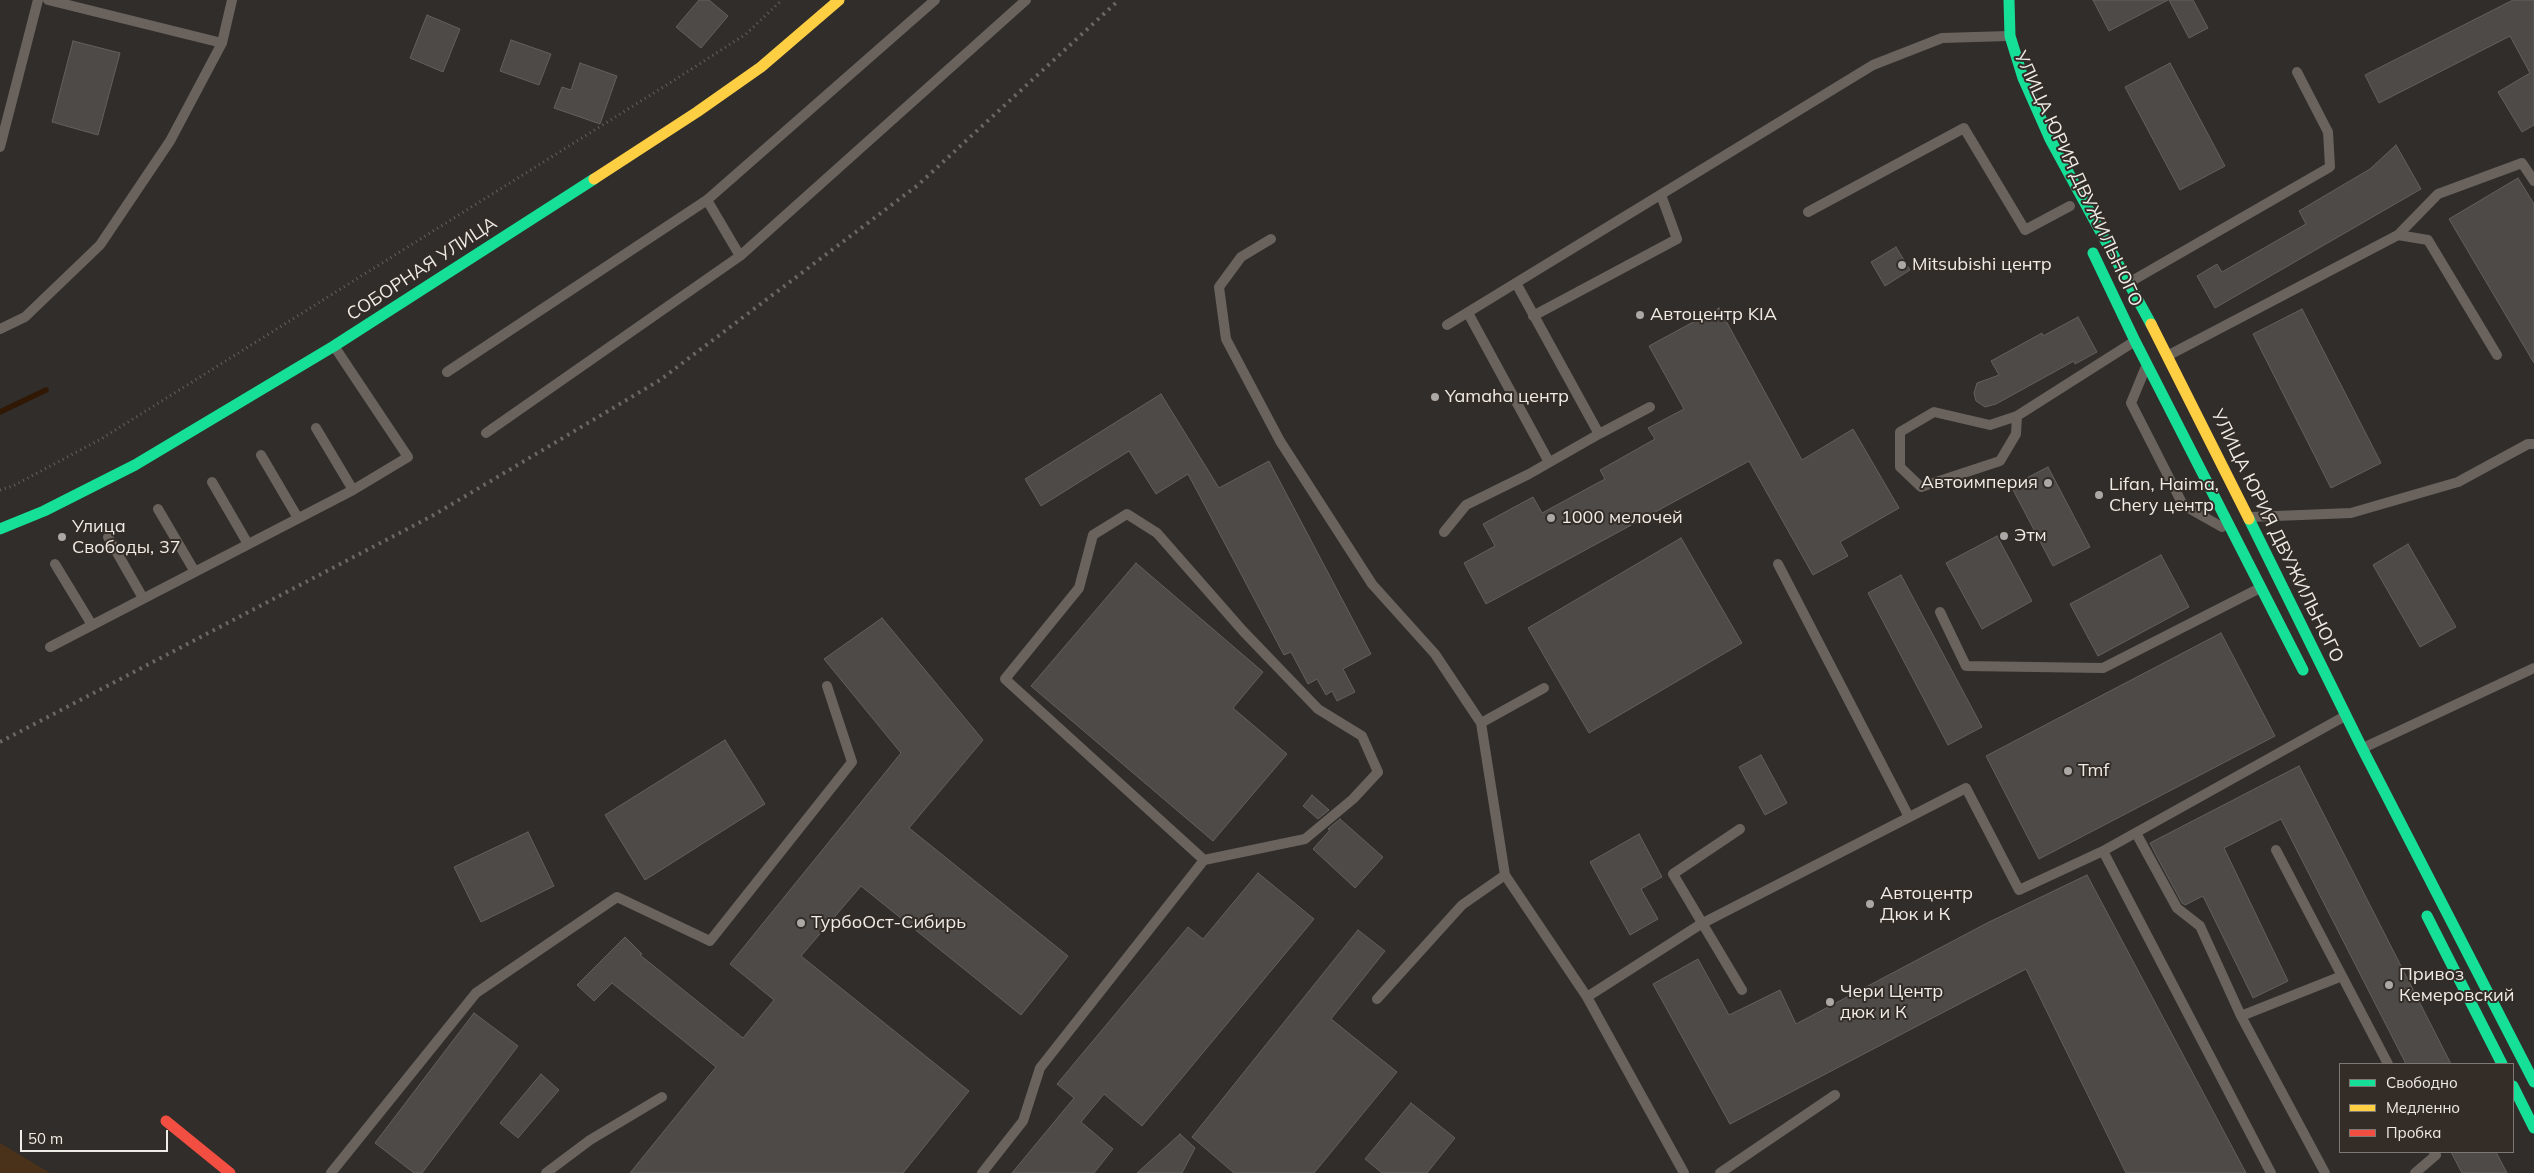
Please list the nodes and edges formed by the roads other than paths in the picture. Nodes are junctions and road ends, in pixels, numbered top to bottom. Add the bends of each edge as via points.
1 (38, 0) edge
2 (48, 0) edge
3 (232, 0) edge
4 (840, 0) edge
5 (935, 0) edge
6 (1026, 0) edge
7 (2009, 0) edge
8 (2010, 36) junction
9 (222, 43) junction
10 (2298, 72) dead end
11 (0, 147) edge
12 (2534, 180) edge
13 (1661, 195) junction
14 (707, 200) junction
15 (2070, 206) dead end
16 (1808, 212) dead end
17 (2398, 235) junction
18 (1271, 239) dead end
19 (2086, 240) dead end
20 (740, 256) junction
21 (1516, 283) junction
22 (2129, 283) junction
23 (1468, 312) junction
24 (1533, 316) junction
25 (1447, 325) dead end
26 (0, 330) edge
27 (2154, 332) junction
28 (2135, 341) junction
29 (334, 346) junction
30 (2168, 355) junction
31 (2497, 355) dead end
32 (2147, 364) junction
33 (447, 372) dead end
34 (1650, 407) dead end
35 (2017, 416) junction
36 (316, 428) dead end
37 (486, 433) dead end
38 (1599, 434) junction
39 (2534, 444) edge
40 (261, 455) dead end
41 (1549, 462) junction
42 (212, 482) dead end
43 (353, 490) junction
44 (158, 509) dead end
45 (2250, 517) junction
46 (298, 518) junction
47 (0, 529) edge
48 (1444, 532) dead end
49 (2234, 533) junction
50 (108, 537) dead end
51 (248, 544) junction
52 (55, 564) dead end
53 (1778, 564) dead end
54 (195, 572) junction
55 (2261, 587) junction
56 (143, 598) junction
57 (1940, 612) dead end
58 (92, 625) junction
59 (50, 647) dead end
60 (2534, 668) edge
61 (2309, 681) dead end
62 (827, 686) dead end
63 (1544, 688) dead end
64 (2346, 716) junction
65 (1481, 723) junction
66 (2362, 748) junction
67 (1909, 817) junction
68 (1740, 829) dead end
69 (2136, 833) junction
70 (2276, 850) dead end
71 (2103, 851) junction
72 (1204, 860) junction
73 (1505, 875) junction
74 (2423, 907) dead end
75 (1700, 924) junction
76 (2342, 976) junction
77 (1742, 990) dead end
78 (1587, 997) junction
79 (1377, 999) dead end
80 (2241, 1016) junction
81 (2387, 1063) edge
82 (2501, 1063) edge
83 (2534, 1082) edge
84 (2514, 1088) edge
85 (1835, 1095) dead end
86 (662, 1097) dead end
87 (166, 1120) dead end
88 (2534, 1128) edge
89 (2435, 1153) edge
90 (230, 1173) edge
91 (331, 1173) edge
92 (546, 1173) edge
93 (982, 1173) edge
94 (1684, 1173) edge
95 (1720, 1173) edge
96 (2271, 1173) edge
97 (2325, 1173) edge
98 (2414, 1173) edge

1 - 11 lane
2 - 9 lane
3 - 9 lane
4 - 29 main road, СОБОРНАЯ УЛИЦА via 761,67 697,112
5 - 14 lane
6 - 20 lane
7 - 8 main road, УЛИЦА ЮРИЯ ДВУЖИЛЬНОГО
8 - 13 lane via 1942,38 1873,66
8 - 22 main road, УЛИЦА ЮРИЯ ДВУЖИЛЬНОГО via 2050,139
9 - 26 lane via 170,141 100,245 25,317
10 - 22 lane via 2328,132 2330,167
12 - 17 lane via 2522,163 2438,194
13 - 21 lane
13 - 24 lane via 1677,239
14 - 20 lane
14 - 33 lane
15 - 16 lane via 2025,230 1964,128
17 - 30 lane
17 - 31 lane via 2428,240
18 - 65 lane via 1241,257 1219,288 1226,339 1280,440 1367,576 1435,654
19 - 28 main road, УЛИЦА ЮРИЯ ДВУЖИЛЬНОГО
20 - 37 lane
21 - 23 lane
21 - 24 lane
22 - 27 main road, УЛИЦА ЮРИЯ ДВУЖИЛЬНОГО
23 - 25 lane
23 - 41 lane
24 - 38 lane
27 - 28 lane
27 - 30 main road, УЛИЦА ЮРИЯ ДВУЖИЛЬНОГО
28 - 32 main road, УЛИЦА ЮРИЯ ДВУЖИЛЬНОГО
28 - 35 lane
29 - 43 lane via 408,457
29 - 47 main road, СОБОРНАЯ УЛИЦА via 135,466
30 - 45 main road, УЛИЦА ЮРИЯ ДВУЖИЛЬНОГО
32 - 49 main road, УЛИЦА ЮРИЯ ДВУЖИЛЬНОГО
32 - 49 lane via 2130,403 2182,504
34 - 38 lane
35 - 35 lane via 2016,434 2000,461 1921,487 1900,467 1900,432 1934,412 1990,425
36 - 43 lane
38 - 41 lane
39 - 45 lane via 2528,444 2458,482 2351,512
40 - 46 lane
41 - 48 lane via 1466,505
42 - 51 lane
43 - 46 lane
44 - 54 lane
45 - 64 main road, УЛИЦА ЮРИЯ ДВУЖИЛЬНОГО
46 - 51 lane
49 - 55 main road, УЛИЦА ЮРИЯ ДВУЖИЛЬНОГО
50 - 56 lane
51 - 54 lane
52 - 58 lane
53 - 67 lane
54 - 56 lane
55 - 57 lane via 2103,668 1966,666
55 - 61 main road, УЛИЦА ЮРИЯ ДВУЖИЛЬНОГО
56 - 58 lane
58 - 59 lane
60 - 66 lane
62 - 91 lane via 852,762 710,942 617,897 476,993
63 - 65 lane
64 - 66 main road, УЛИЦА ЮРИЯ ДВУЖИЛЬНОГО
64 - 69 lane
65 - 73 lane
66 - 83 main road, УЛИЦА ЮРИЯ ДВУЖИЛЬНОГО
67 - 71 lane via 1966,788 2019,890
67 - 75 lane
68 - 75 lane via 1673,874
69 - 71 lane
69 - 80 lane via 2177,908 2200,926
70 - 76 lane
71 - 96 lane
72 - 72 lane via 1305,839 1353,799 1378,772 1362,736 1318,709 1243,631 1157,532 1127,514 1093,535 1079,588 1005,679
72 - 93 lane via 1040,1068 1023,1121
73 - 78 lane
73 - 79 lane via 1462,905
74 - 82 main road
75 - 77 lane
75 - 78 lane
76 - 80 lane
76 - 81 lane
78 - 94 lane
80 - 97 lane
84 - 88 main road
85 - 95 lane
86 - 92 lane via 590,1140
87 - 90 main road
89 - 98 lane

